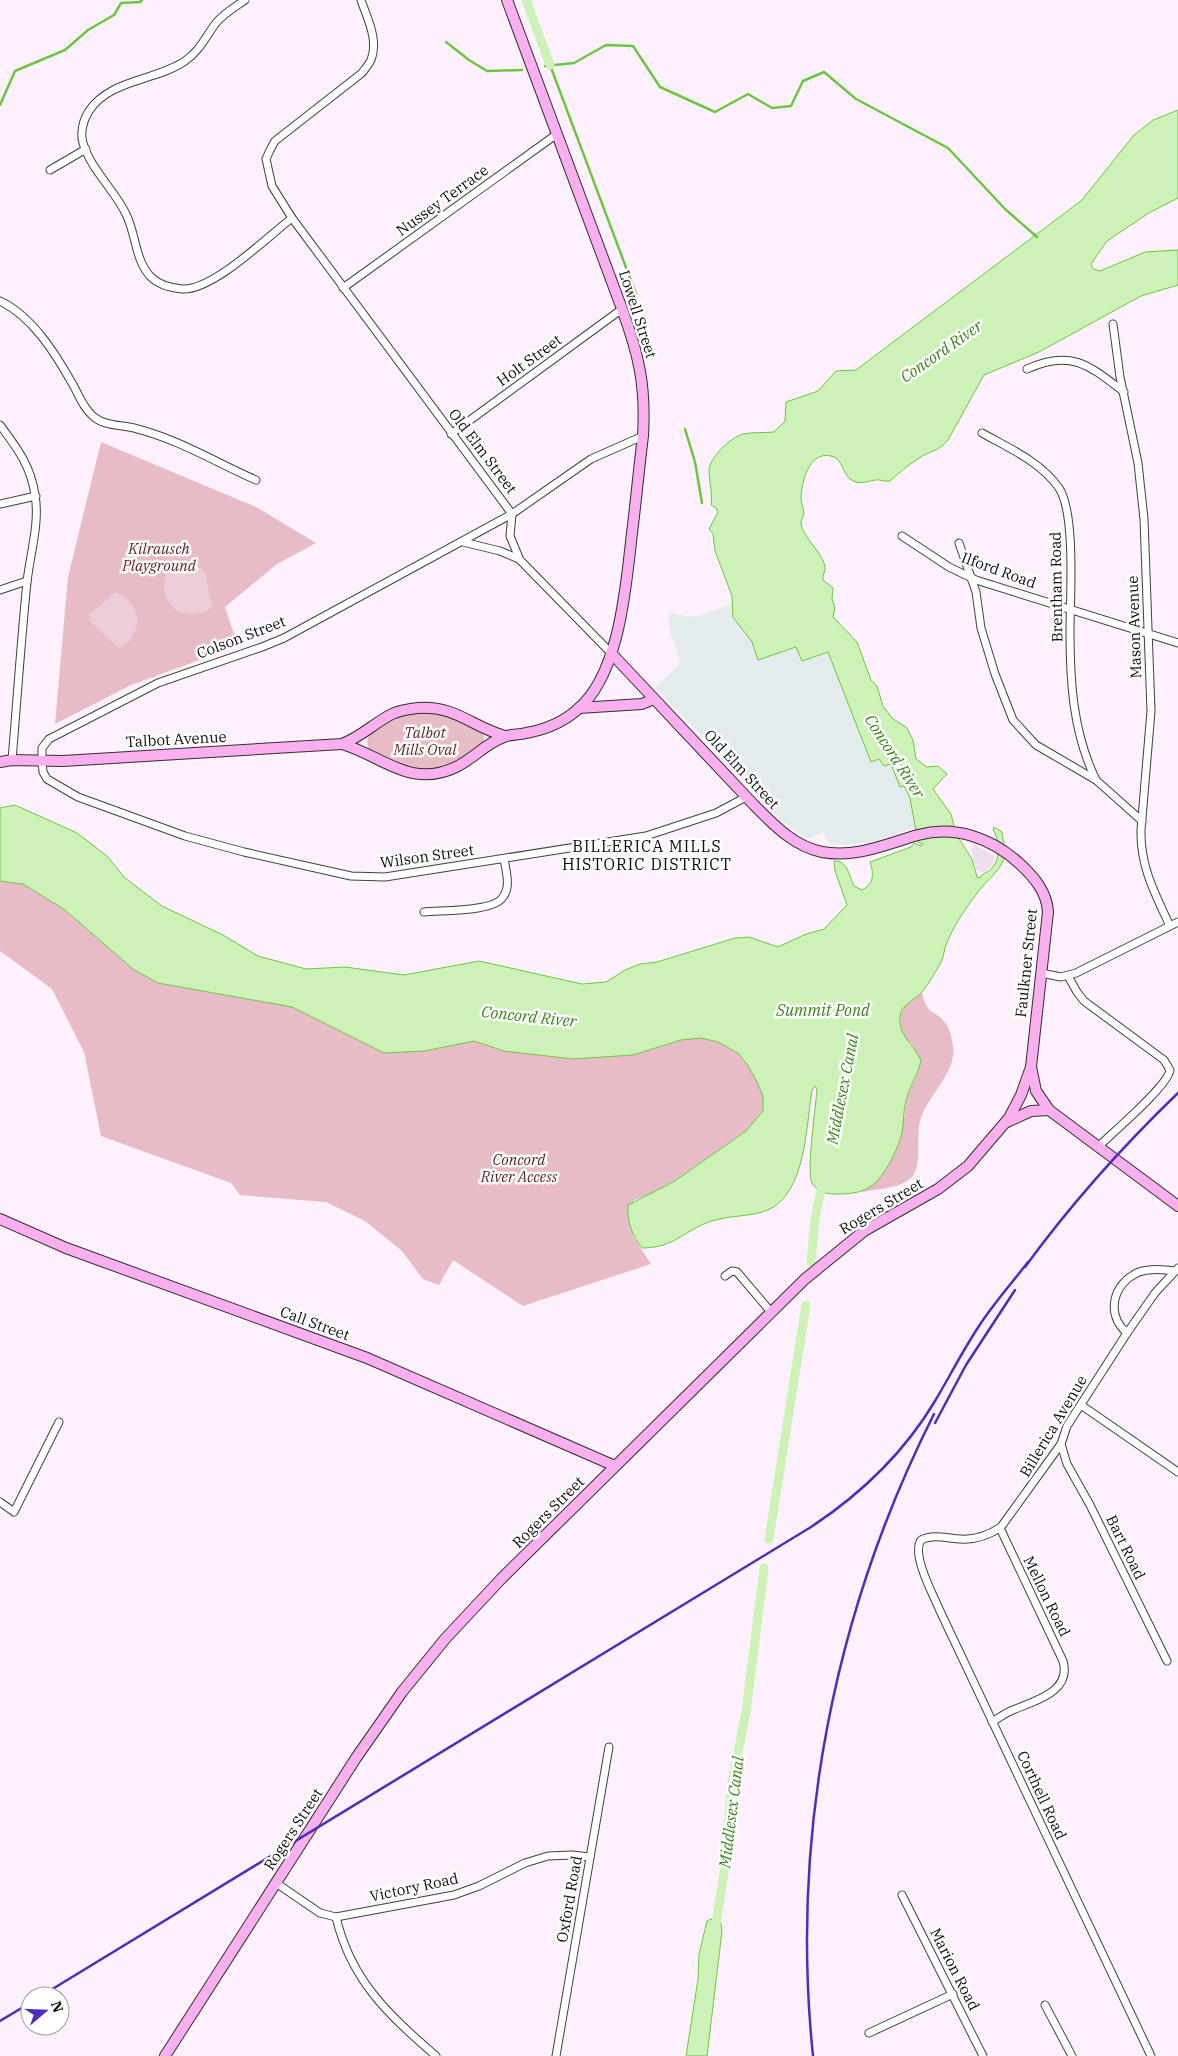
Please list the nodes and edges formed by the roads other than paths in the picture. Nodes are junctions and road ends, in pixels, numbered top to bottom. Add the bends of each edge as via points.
1 (246, 0) edge
2 (361, 0) edge
3 (507, 0) edge
4 (557, 134) junction
5 (86, 149) junction
6 (50, 170) dead end
7 (292, 218) junction
8 (343, 288) junction
9 (0, 301) edge
10 (622, 309) junction
11 (1113, 324) dead end
12 (1027, 369) dead end
13 (1124, 392) junction
14 (0, 425) edge
15 (982, 433) dead end
16 (451, 434) junction
17 (643, 436) junction
18 (256, 480) dead end
19 (36, 496) junction
20 (0, 504) edge
21 (512, 514) junction
22 (902, 536) dead end
23 (463, 542) junction
24 (959, 543) dead end
25 (520, 560) junction
26 (970, 577) junction
27 (27, 581) junction
28 (0, 590) edge
29 (1070, 611) junction
30 (1148, 634) junction
31 (1178, 643) edge
32 (611, 653) junction
33 (654, 699) junction
34 (579, 708) junction
35 (505, 736) junction
36 (342, 744) junction
37 (12, 760) junction
38 (0, 762) edge
39 (42, 762) junction
40 (1096, 780) junction
41 (746, 797) junction
42 (1142, 821) junction
43 (917, 835) joint
44 (504, 859) junction
45 (424, 912) dead end
46 (1178, 922) edge
47 (1170, 926) junction
48 (1041, 973) junction
49 (1068, 976) junction
50 (1031, 1067) junction
51 (1049, 1110) junction
52 (1004, 1124) junction
53 (1098, 1147) junction
54 (1178, 1206) edge
55 (0, 1218) edge
56 (1176, 1269) edge
57 (725, 1276) dead end
58 (771, 1312) junction
59 (1127, 1333) junction
60 (1081, 1405) junction
61 (59, 1422) dead end
62 (1062, 1444) junction
63 (615, 1466) junction
64 (1178, 1472) edge
65 (0, 1502) edge
66 (1000, 1528) junction
67 (1167, 1662) dead end
68 (992, 1722) junction
69 (609, 1747) dead end
70 (590, 1857) junction
71 (276, 1883) junction
72 (902, 1895) dead end
73 (336, 1917) junction
74 (953, 1994) junction
75 (1044, 2005) dead end
76 (869, 2033) dead end
77 (165, 2056) edge
78 (436, 2056) edge
79 (556, 2056) edge
80 (983, 2056) edge
81 (1072, 2056) edge
82 (1151, 2056) edge

1 - 5 street via 225,13 194,55 185,62 121,87 98,101 84,122 82,132
2 - 7 street, Old Elm Street via 372,32 371,60 362,73 274,141 266,158 272,186
3 - 4 main road, Lowell Street
4 - 8 street, Nussey Terrace
4 - 10 main road, Lowell Street
5 - 6 street
5 - 7 street via 127,215 140,260 151,276 162,284 185,289 217,278
7 - 8 street, Old Elm Street
8 - 16 street, Old Elm Street
9 - 18 street via 18,312 38,334 64,370 84,407 99,420 169,438
10 - 16 street, Holt Street
10 - 17 main road, Lowell Street via 642,376
11 - 13 street, Mason Avenue
12 - 13 street via 1049,360 1072,360 1095,371
13 - 30 street, Mason Avenue via 1134,434 1142,496
14 - 19 street via 22,454
15 - 29 street, Brentham Road via 1036,465 1061,492 1068,521
16 - 21 street, Old Elm Street
17 - 21 street, Colson Street via 591,459
17 - 32 main road, Lowell Street via 625,593
19 - 20 street
19 - 27 street
21 - 23 street, Colson Street
21 - 25 street, Old Elm Street via 510,536
22 - 26 street, Ilford Road
23 - 25 street via 500,551
23 - 39 street, Colson Street via 284,638 132,695 50,739 42,748
24 - 26 street
25 - 32 street, Old Elm Street
26 - 29 street, Ilford Road
26 - 40 street via 995,674 1008,709 1020,729 1041,749
27 - 28 street
27 - 37 street
29 - 30 street, Ilford Road
29 - 40 street, Brentham Road via 1076,719
30 - 31 street, Ilford Road
30 - 42 street, Mason Avenue via 1151,730
32 - 33 main road, Old Elm Street
32 - 34 main road, Talbot Avenue via 598,684
33 - 34 main road via 640,704
33 - 41 main road, Old Elm Street
34 - 35 main road, Talbot Avenue via 545,728
35 - 36 main road, Talbot Avenue via 453,712 433,707 392,714 361,736
35 - 36 main road, Talbot Avenue via 449,770 424,774 391,767
36 - 39 main road, Talbot Avenue
37 - 38 main road
37 - 39 main road, Talbot Avenue
39 - 44 street, Wilson Street via 47,780 78,797 185,836 351,876 385,877
40 - 42 street
41 - 43 main road, Old Elm Street via 790,838 821,852 859,852
41 - 44 street, Wilson Street via 709,816 653,835
42 - 47 street, Mason Avenue via 1145,869
43 - 48 main road, Faulkner Street via 957,832 980,838 1001,849 1032,877 1046,901 1048,920
44 - 45 street via 507,889 499,902
46 - 47 street
47 - 49 street
48 - 49 street
48 - 50 main road, Faulkner Street
49 - 53 street via 1084,1001 1164,1060 1170,1070 1169,1077 1159,1088
50 - 51 main road via 1038,1096
50 - 52 main road, Rogers Street via 1021,1095
51 - 52 main road via 1023,1114
51 - 53 main road
52 - 58 main road, Rogers Street via 959,1174 858,1235
53 - 54 main road
55 - 63 main road, Call Street via 81,1254 367,1358
56 - 59 street, Billerica Avenue
56 - 59 street via 1139,1272 1124,1282 1114,1300 1114,1316
57 - 58 street via 732,1271 737,1272
58 - 63 main road, Rogers Street
59 - 60 street, Billerica Avenue
60 - 62 street, Billerica Avenue via 1067,1426
60 - 64 street
61 - 65 street via 14,1512
62 - 66 street, Billerica Avenue
62 - 67 street, Bart Road via 1067,1464
63 - 71 main road, Rogers Street via 502,1578 427,1661 364,1746
66 - 68 street, Mellon Road via 1063,1662 1064,1677 1057,1690
66 - 68 street, Corthell Road via 971,1538 925,1538 917,1547 940,1612
68 - 82 street, Corthell Road
69 - 70 street, Oxford Road
70 - 73 street, Victory Road via 548,1856 524,1863 454,1895
70 - 79 street, Oxford Road
71 - 73 street via 320,1913
71 - 77 main road, Rogers Street
72 - 74 street, Marion Road
73 - 78 street via 347,1953 368,1988 398,2022
74 - 76 street
74 - 80 street, Marion Road
75 - 81 street

